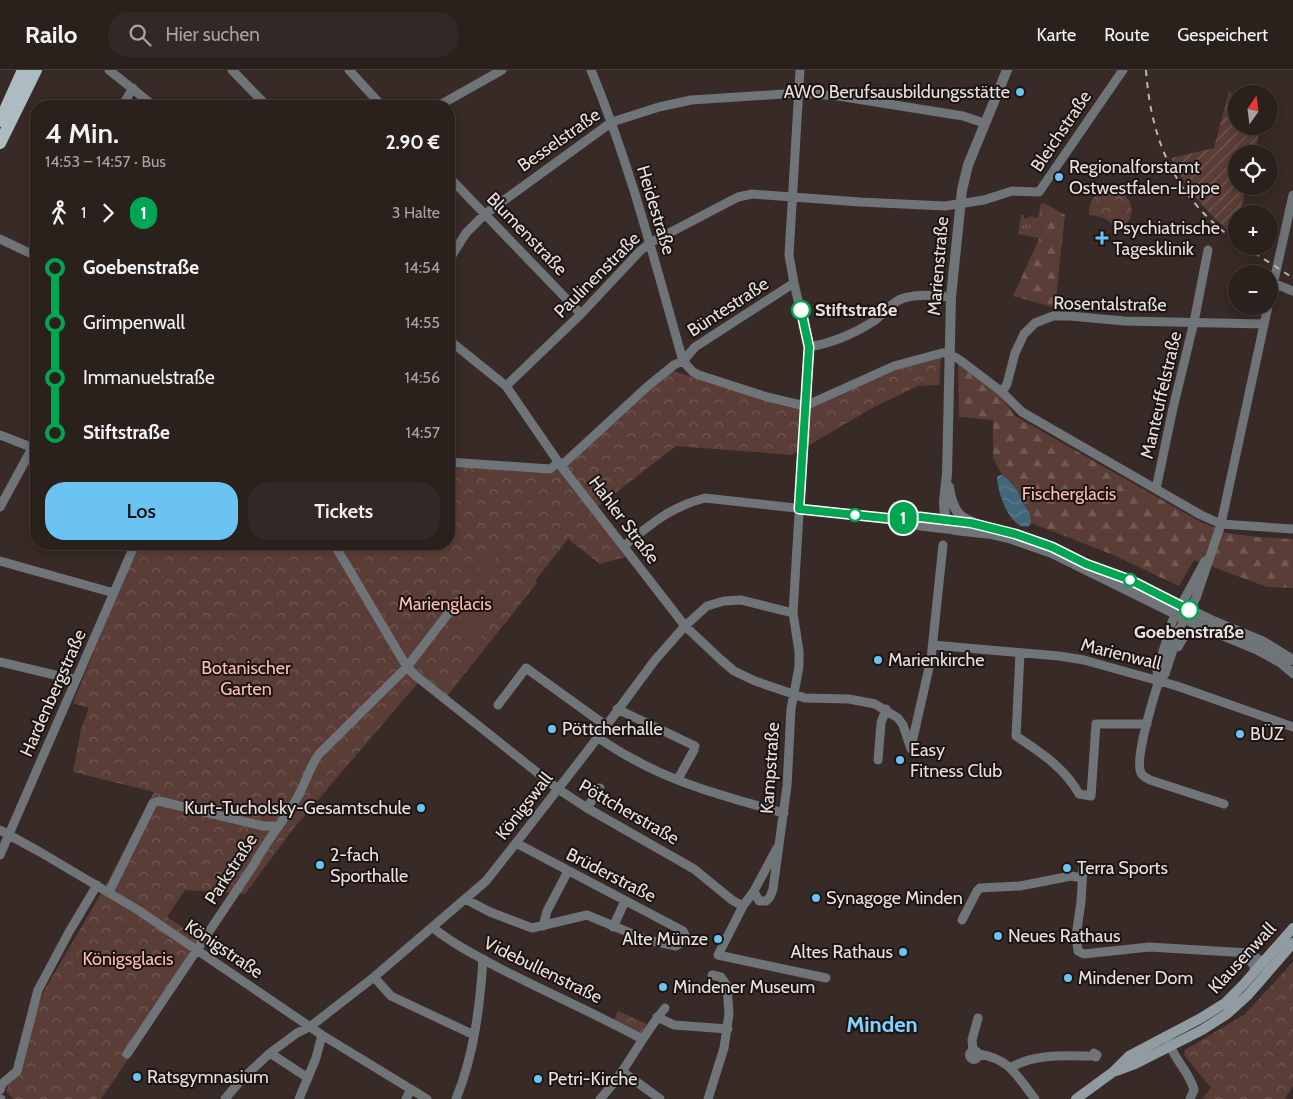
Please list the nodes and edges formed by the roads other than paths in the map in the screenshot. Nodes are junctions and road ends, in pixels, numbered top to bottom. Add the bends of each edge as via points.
1 (23, 70) edge
2 (36, 70) edge
3 (108, 70) edge
4 (232, 70) edge
5 (348, 70) edge
6 (502, 70) edge
7 (591, 70) edge
8 (800, 70) edge
9 (1007, 70) edge
10 (1123, 70) edge
11 (133, 88) junction
12 (799, 93) junction
13 (126, 100) edge
14 (147, 100) edge
15 (261, 100) edge
16 (376, 100) edge
17 (449, 100) edge
18 (0, 121) edge
19 (612, 122) junction
20 (984, 123) junction
21 (0, 143) edge
22 (455, 183) edge
23 (1293, 195) edge
24 (794, 197) junction
25 (960, 204) junction
26 (484, 214) junction
27 (0, 239) edge
28 (650, 243) junction
29 (455, 250) edge
30 (1208, 250) dead end
31 (30, 253) edge
32 (1277, 265) edge
33 (794, 283) junction
34 (1278, 285) edge
35 (1293, 291) edge
36 (951, 297) junction
37 (581, 314) junction
38 (1266, 315) edge
39 (1194, 322) junction
40 (1264, 324) junction
41 (455, 345) edge
42 (809, 347) junction
43 (949, 355) junction
44 (683, 361) junction
45 (506, 386) junction
46 (1002, 392) junction
47 (805, 406) junction
48 (0, 434) edge
49 (30, 444) edge
50 (30, 455) edge
51 (455, 462) edge
52 (560, 464) junction
53 (947, 474) junction
54 (1156, 489) junction
55 (0, 507) edge
56 (799, 509) junction
57 (894, 519) junction
58 (945, 520) junction
59 (971, 523) junction
60 (1221, 524) junction
61 (1293, 529) edge
62 (955, 530) junction
63 (624, 546) junction
64 (943, 546) dead end
65 (132, 550) edge
66 (338, 550) edge
67 (0, 561) edge
68 (114, 593) junction
69 (457, 602) dead end
70 (1182, 612) junction
71 (793, 613) junction
72 (685, 626) junction
73 (1200, 626) junction
74 (933, 645) junction
75 (1020, 653) junction
76 (1293, 660) edge
77 (0, 662) edge
78 (407, 667) junction
79 (1167, 667) junction
80 (1293, 672) edge
81 (76, 680) junction
82 (1159, 680) junction
83 (794, 695) junction
84 (498, 705) dead end
85 (617, 709) junction
86 (886, 709) junction
87 (1147, 724) junction
88 (605, 725) junction
89 (1293, 727) edge
90 (597, 737) junction
91 (878, 760) dead end
92 (678, 779) junction
93 (600, 788) dead end
94 (558, 789) junction
95 (1224, 804) dead end
96 (587, 808) junction
97 (784, 813) junction
98 (279, 826) junction
99 (4, 833) edge
100 (516, 843) junction
101 (780, 843) junction
102 (0, 855) edge
103 (1083, 868) dead end
104 (568, 871) junction
105 (1082, 878) junction
106 (97, 886) junction
107 (754, 891) junction
108 (108, 892) junction
109 (465, 899) junction
110 (625, 901) junction
111 (743, 906) junction
112 (962, 920) dead end
113 (543, 926) junction
114 (613, 926) junction
115 (432, 927) junction
116 (1292, 928) edge
117 (1293, 943) edge
118 (197, 950) junction
119 (1242, 952) junction
120 (483, 959) junction
121 (1263, 962) junction
122 (801, 974) junction
123 (1260, 974) junction
124 (712, 975) dead end
125 (374, 977) junction
126 (826, 978) dead end
127 (805, 984) dead end
128 (665, 1008) dead end
129 (657, 1017) junction
130 (978, 1018) dead end
131 (311, 1026) junction
132 (728, 1029) junction
133 (322, 1035) junction
134 (474, 1035) junction
135 (642, 1039) junction
136 (1169, 1040) junction
137 (270, 1052) junction
138 (127, 1054) dead end
139 (1093, 1056) dead end
140 (1010, 1068) junction
141 (623, 1072) junction
142 (308, 1078) junction
143 (411, 1089) junction
144 (0, 1090) edge
145 (225, 1099) edge
146 (299, 1099) edge
147 (406, 1099) edge
148 (427, 1099) edge
149 (456, 1099) edge
150 (600, 1099) edge
151 (660, 1099) edge
152 (708, 1099) edge
153 (1035, 1099) edge
154 (1076, 1099) edge
155 (1190, 1099) edge

1 - 18 main road
2 - 21 main road
3 - 11 street
4 - 15 street
5 - 16 street
6 - 17 street
7 - 19 street, Heidestraße
8 - 12 street
9 - 20 street, Marienstraße
10 - 25 street, Bleichstraße via 1039,192 1012,191
11 - 13 street
11 - 14 street
12 - 19 street, Besselstraße via 691,100
12 - 20 street, Besselstraße via 943,113
12 - 24 street
19 - 26 street, Besselstraße
19 - 28 street, Heidestraße
20 - 25 street, Marienstraße via 968,165
22 - 26 street, Blumenstraße
23 - 32 street
24 - 25 street, Paulinenstraße via 945,206
24 - 28 street, Paulinenstraße via 744,195
24 - 33 street via 790,255
25 - 36 street, Marienstraße
26 - 29 street, Besselstraße
26 - 37 street, Blumenstraße
27 - 31 street
28 - 37 street, Paulinenstraße
28 - 44 street, Heidestraße
30 - 39 street, Manteuffelstraße
33 - 42 street
33 - 44 street, Büntestraße via 695,348
34 - 35 street
36 - 42 street via 902,299 872,322 830,343
36 - 43 street, Marienstraße
37 - 45 street, Paulinenstraße
38 - 40 street
39 - 40 street, Rosentalstraße
39 - 46 street, Rosentalstraße via 1053,316 1028,329 1020,339
39 - 54 street, Manteuffelstraße
40 - 60 street
41 - 45 street, Hahler Straße
42 - 47 street
43 - 46 street
43 - 47 street via 942,353 894,366
43 - 53 street, Marienstraße
44 - 47 street via 699,375
44 - 52 street via 654,380
45 - 52 street, Hahler Straße
46 - 54 street via 1022,412
47 - 56 street
48 - 49 street
50 - 55 street
51 - 52 street via 550,469
52 - 63 street, Hahler Straße
53 - 58 street, Marienstraße
53 - 59 street, Marienstraße via 953,507
54 - 60 street
56 - 57 street
56 - 63 street via 704,498 671,510
56 - 71 street
57 - 58 street via 920,517
57 - 62 street
58 - 59 street
58 - 62 street
59 - 70 street via 1052,547 1130,580
60 - 61 street
60 - 70 street
62 - 70 street via 991,534 1040,548
63 - 72 street, Hahler Straße
64 - 74 street
65 - 68 street, Hardenbergstraße
66 - 78 street
67 - 68 street
68 - 81 street, Hardenbergstraße
69 - 78 street
70 - 73 street
70 - 76 street via 1262,641
70 - 79 street
70 - 82 street via 1157,671
71 - 72 street, Königswall via 741,600 724,601 707,606
71 - 83 street via 799,651
72 - 83 street, Hahler Straße via 734,671
72 - 85 street, Königswall
73 - 79 street via 1184,636
73 - 80 street via 1258,650
74 - 75 street, Marienwall
74 - 86 street via 911,749 903,725
75 - 82 street, Marienwall via 1071,658
75 - 87 street via 1016,736 1049,760 1079,794 1091,796 1096,724
77 - 81 street
78 - 94 street, Pöttcherstraße
78 - 98 street via 319,754
79 - 82 street
81 - 99 street, Hardenbergstraße
82 - 87 street
82 - 89 street, Marienwall
83 - 86 street, Hahler Straße via 816,700 862,700
83 - 97 street, Kampstraße via 789,721
84 - 88 street via 526,668
85 - 88 street, Königswall
85 - 92 street via 694,748
86 - 91 street
87 - 95 street via 1142,746 1141,773 1144,777 1193,789
88 - 90 street, Königswall
90 - 92 street via 632,759
90 - 94 street, Königswall
92 - 97 street
93 - 96 street
94 - 96 street, Pöttcherstraße
94 - 100 street, Königswall
96 - 111 street, Pöttcherstraße via 680,860
97 - 101 street, Kampstraße
98 - 108 street via 263,826 159,801 153,803
98 - 118 street, Parkstraße
99 - 102 street, Hardenbergstraße
99 - 106 street, Königstraße
100 - 104 street, Brüderstraße
100 - 109 street, Königswall via 486,881
101 - 107 street, Kampstraße
101 - 107 street, Kampstraße via 772,894 766,902 759,901
103 - 105 street
104 - 110 street, Brüderstraße
104 - 113 street via 547,911
105 - 112 street via 1070,876 1020,886 980,888
105 - 119 street via 1076,936 1078,952 1149,946
106 - 108 street, Königstraße
106 - 144 street via 38,990 17,1071 2,1084
107 - 111 street, Kampstraße
108 - 118 street, Königstraße
109 - 113 street via 532,928
109 - 115 street, Königswall
110 - 114 street
110 - 114 street, Brüderstraße via 683,931 685,940 676,946 658,943
111 - 122 street, Kampstraße via 718,955
113 - 114 street via 587,915
115 - 120 street, Videbullenstraße
115 - 125 street, Königswall
116 - 121 main road, Klausenwall
117 - 123 main road, Klausenwall
118 - 131 street, Königstraße
118 - 138 street, Parkstraße
119 - 121 street
119 - 123 street
120 - 134 street
120 - 135 street, Videbullenstraße
121 - 123 main road, Klausenwall
122 - 126 street
122 - 127 street
123 - 136 main road, Klausenwall via 1225,1003
124 - 132 street via 721,977 727,986
125 - 131 street, Königswall
125 - 134 street via 386,992 397,999
128 - 129 street
129 - 132 street via 674,1025
129 - 135 street
130 - 140 street via 972,1040 976,1052 999,1059
131 - 133 street, Königstraße
131 - 137 street, Königswall
132 - 152 street
133 - 142 street
133 - 143 street, Königstraße
134 - 149 street
135 - 141 street
136 - 154 main road, Klausenwall via 1130,1056
136 - 155 street via 1192,1080 1194,1090
137 - 142 street
137 - 145 street, Königswall
139 - 140 street via 1039,1057
140 - 153 street
141 - 150 street
141 - 151 street
142 - 146 street
143 - 147 street
143 - 148 street, Königstraße

